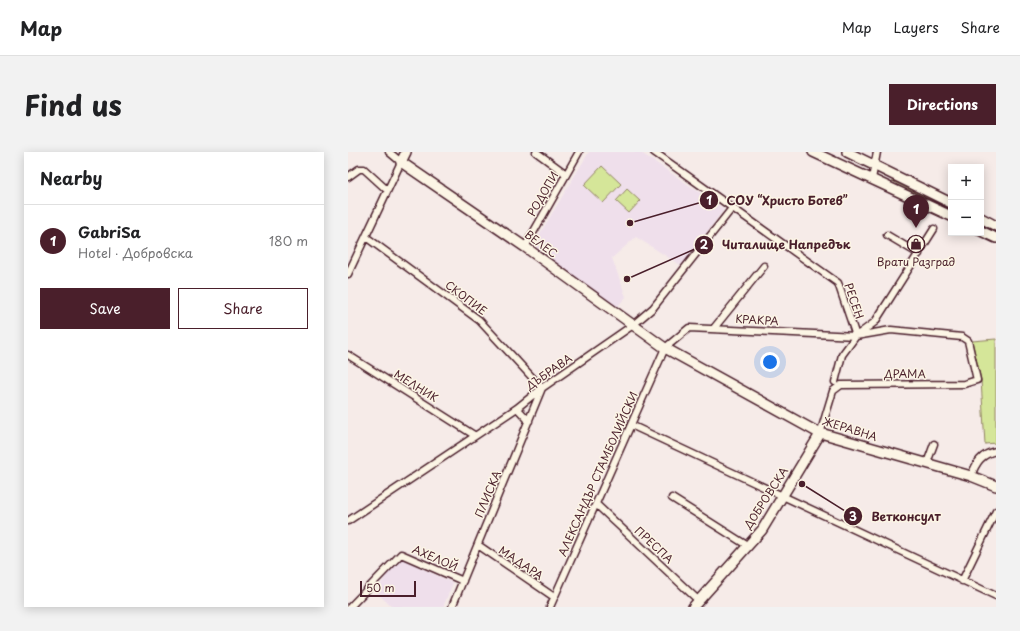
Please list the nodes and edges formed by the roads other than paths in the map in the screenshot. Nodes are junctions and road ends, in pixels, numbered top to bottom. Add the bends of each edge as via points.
1 (389, 152) edge
2 (406, 152) edge
3 (536, 152) edge
4 (579, 152) edge
5 (654, 152) edge
6 (813, 152) edge
7 (846, 152) edge
8 (877, 152) edge
9 (401, 162) junction
10 (875, 165) junction
11 (566, 174) junction
12 (348, 177) edge
13 (872, 179) junction
14 (387, 190) junction
15 (948, 202) edge
16 (733, 207) junction
17 (948, 215) edge
18 (984, 220) edge
19 (996, 226) edge
20 (934, 229) dead end
21 (984, 232) edge
22 (887, 235) dead end
23 (366, 237) junction
24 (996, 238) edge
25 (525, 247) junction
26 (919, 254) junction
27 (764, 266) dead end
28 (348, 274) edge
29 (633, 326) junction
30 (714, 328) junction
31 (856, 336) junction
32 (665, 348) junction
33 (348, 355) edge
34 (977, 380) joint
35 (835, 382) dead end
36 (542, 388) junction
37 (517, 408) junction
38 (529, 421) junction
39 (631, 425) junction
40 (820, 434) junction
41 (474, 435) junction
42 (934, 444) dead end
43 (996, 451) edge
44 (927, 463) junction
45 (971, 476) junction
46 (996, 486) edge
47 (782, 497) junction
48 (672, 498) dead end
49 (596, 504) junction
50 (996, 511) edge
51 (348, 521) edge
52 (478, 545) junction
53 (748, 546) junction
54 (463, 581) junction
55 (962, 581) junction
56 (996, 596) edge
57 (554, 597) junction
58 (696, 604) edge
59 (350, 607) edge
60 (452, 607) edge
61 (550, 607) edge

1 - 9 street
2 - 9 street
3 - 11 street
4 - 11 street, РОДОПИ
5 - 16 street, РЕСЕН
6 - 13 street
7 - 10 street
8 - 10 street
9 - 14 street
9 - 25 street, ВЕЛЕС
10 - 13 street
10 - 15 street
11 - 25 street, РОДОПИ
12 - 14 street via 359,169 364,169
13 - 17 street
14 - 23 street
16 - 29 street, ДЪБРАВА via 653,308
16 - 31 street, РЕСЕН via 838,283
18 - 19 street
20 - 26 street
21 - 24 street
22 - 26 street
23 - 28 street
23 - 36 street, СКОПИЕ via 479,320
25 - 29 street, ВЕЛЕС
26 - 31 street via 875,322
27 - 30 street
29 - 32 street, ВЕЛЕС
29 - 36 street, ДЪБРАВА
30 - 31 street, КРАКРА
30 - 32 street, КРАКРА via 689,328
31 - 34 street, КРАКРА via 891,330 962,337 968,341
31 - 35 street via 842,355
32 - 39 street, АЛЕКСАНДЪР СТАМБОЛИЙСКИ
32 - 40 street, ЖЕРАВНА
33 - 41 street, МЕЛНИК
34 - 40 street, ДРАМА via 964,384 841,385 833,391
36 - 37 street, ДЪБРАВА
36 - 38 street, ПЛИСКА
37 - 38 street
37 - 41 street, ДЪБРАВА
38 - 52 street, ПЛИСКА
39 - 47 street
39 - 49 street, АЛЕКСАНДЪР СТАМБОЛИЙСКИ
40 - 44 street, ЖЕРАВНА
40 - 47 street, ДОБРОВСКА
41 - 51 street, ДЪБРАВА
42 - 44 street
43 - 45 street via 984,455
44 - 45 street, ЖЕРАВНА
45 - 46 street, ЖЕРАВНА
47 - 53 street, ДОБРОВСКА via 762,530
47 - 55 street
48 - 53 street
49 - 57 street, АЛЕКСАНДЪР СТАМБОЛИЙСКИ
49 - 58 street, ПРЕСПА
50 - 55 street
52 - 54 street, ПЛИСКА
52 - 57 street, МАДАРА
53 - 58 street, ДОБРОВСКА
54 - 59 street, АХЕЛОЙ via 401,554
54 - 60 street, ПЛИСКА
55 - 56 street
57 - 61 street, АЛЕКСАНДЪР СТАМБОЛИЙСКИ

